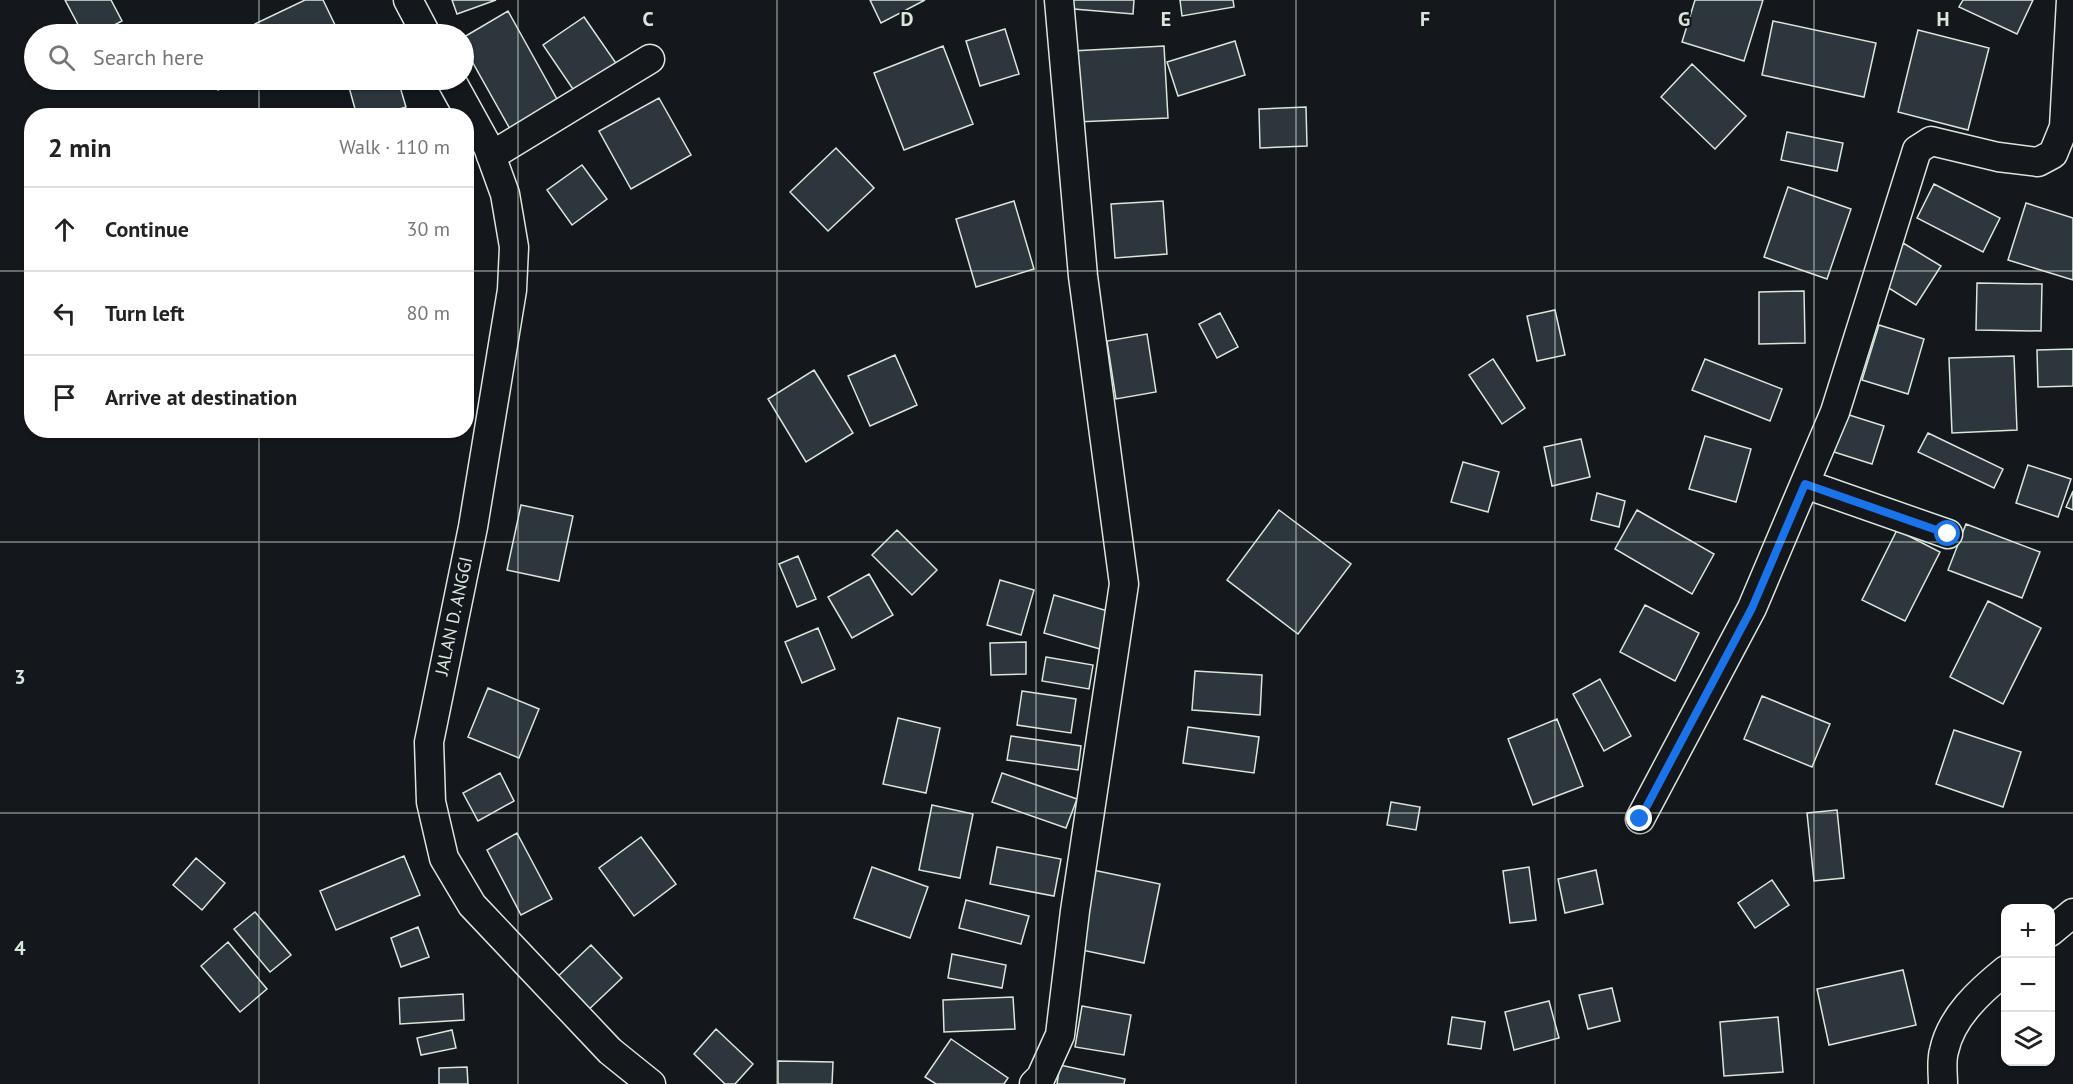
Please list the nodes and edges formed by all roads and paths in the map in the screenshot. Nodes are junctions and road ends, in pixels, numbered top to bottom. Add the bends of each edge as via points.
1 (408, 0) edge
2 (1059, 0) edge
3 (2071, 0) edge
4 (421, 24) edge
5 (650, 59) dead end
6 (456, 90) edge
7 (466, 108) edge
8 (474, 124) edge
9 (491, 156) junction
10 (1805, 484) junction
11 (1948, 534) dead end
12 (1640, 819) dead end
13 (2073, 913) edge
14 (2055, 928) edge
15 (2001, 974) edge
16 (651, 1084) edge
17 (1034, 1084) edge
18 (1943, 1084) edge

1 - 4 street
2 - 17 street via 1083,276 1124,584 1060,1035
3 - 10 street via 2064,127 2053,154 2038,162 1931,141 1917,150 1836,412
5 - 9 street
6 - 7 street, JALAN D. ANGGI
8 - 9 street, JALAN D. ANGGI
9 - 16 street, JALAN D. ANGGI via 505,194 513,247 512,290 475,516 429,742 430,802 444,858 472,905 610,1052
10 - 11 street
10 - 12 street via 1752,608
13 - 14 street
15 - 18 street via 1956,1022 1943,1052

